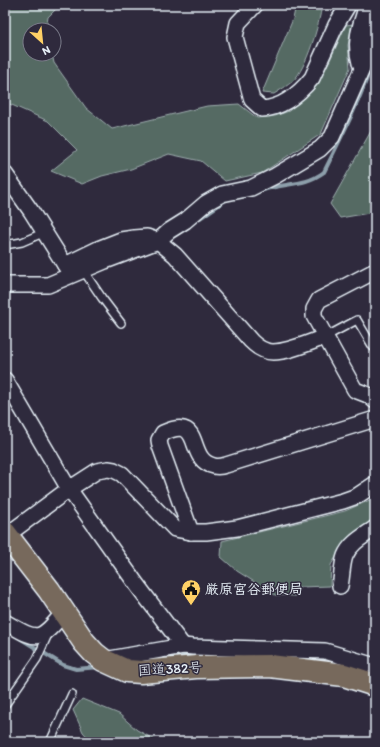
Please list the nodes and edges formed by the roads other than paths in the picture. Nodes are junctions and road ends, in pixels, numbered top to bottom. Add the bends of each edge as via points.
1 (255, 5) edge
2 (348, 5) edge
3 (365, 5) edge
4 (375, 18) edge
5 (362, 69) junction
6 (5, 174) edge
7 (45, 232) junction
8 (158, 240) junction
9 (5, 245) edge
10 (79, 266) junction
11 (375, 271) edge
12 (5, 285) edge
13 (122, 323) dead end
14 (325, 337) junction
15 (373, 347) dead end
16 (5, 380) edge
17 (375, 401) edge
18 (375, 419) edge
19 (375, 484) edge
20 (69, 489) junction
21 (375, 528) edge
22 (191, 532) junction
23 (6, 534) edge
24 (340, 586) dead end
25 (64, 612) junction
26 (5, 622) edge
27 (50, 630) junction
28 (191, 653) junction
29 (104, 660) junction
30 (375, 666) edge
31 (375, 685) edge
32 (72, 694) dead end
33 (5, 705) edge
34 (50, 742) edge

1 - 2 street via 238,23 235,37 252,100 262,109 276,106 298,94 312,78
3 - 5 street via 366,10 357,41 357,54
4 - 5 street
5 - 8 street via 328,143 251,188 222,194 206,203
6 - 7 street
7 - 9 lane via 22,242
7 - 10 street
8 - 10 street
8 - 14 street via 175,255 258,347 273,352
10 - 12 street via 48,285
10 - 13 lane
11 - 14 street via 319,300 314,309 314,316
14 - 15 lane via 357,320
14 - 17 street via 355,390
16 - 20 street
18 - 22 street via 226,465 214,466 200,458 192,436 185,429 163,433 159,440 160,446
19 - 22 street via 357,496 343,501 237,528
20 - 22 street via 97,471 114,470 122,474 176,529
20 - 23 street
20 - 28 street via 137,585
21 - 24 street via 355,543 345,556
23 - 25 highway, 国道382号
25 - 27 street
25 - 29 highway, 国道382号 via 84,642
26 - 27 street via 28,636 43,635
27 - 33 lane via 37,659
28 - 29 street
28 - 29 highway, 国道382号 via 141,672 127,671
28 - 30 street via 325,651
28 - 31 highway, 国道382号 via 344,675
32 - 34 lane

